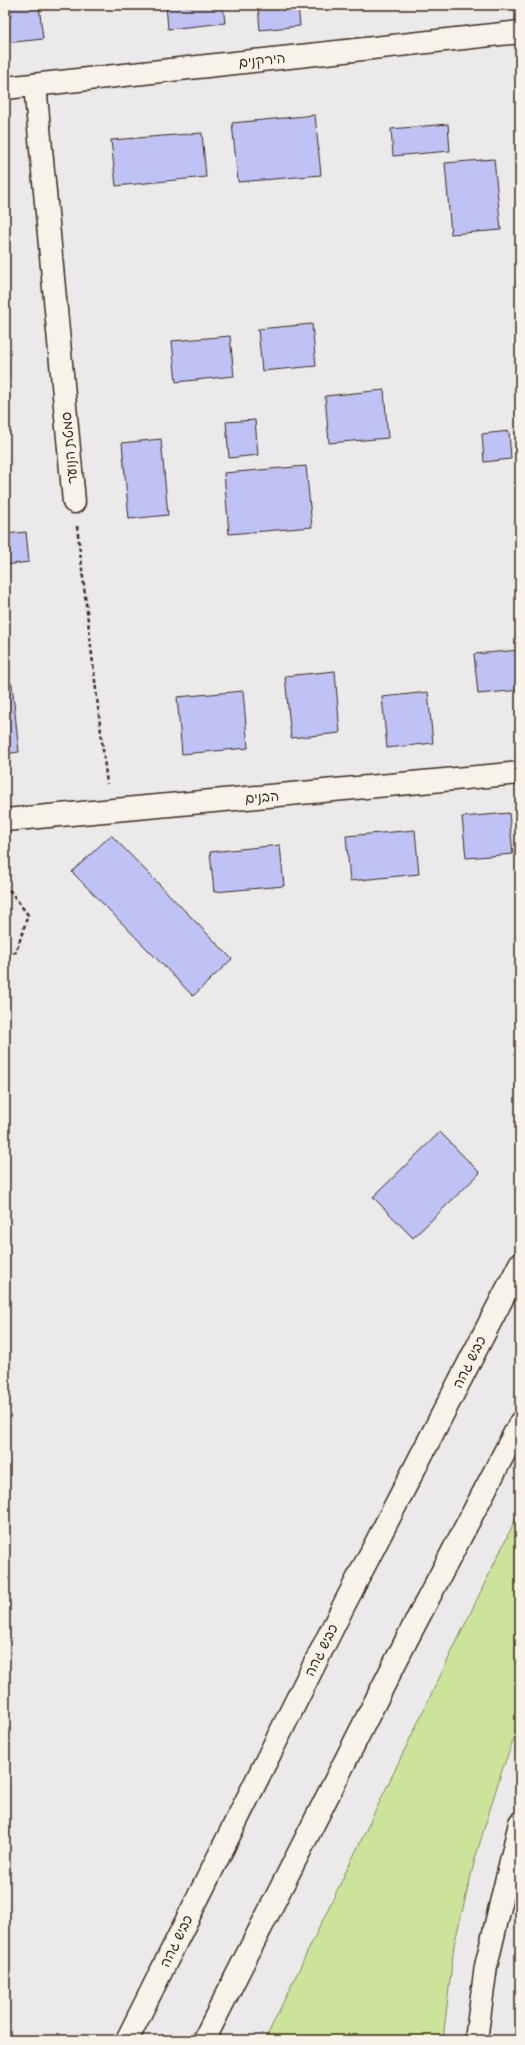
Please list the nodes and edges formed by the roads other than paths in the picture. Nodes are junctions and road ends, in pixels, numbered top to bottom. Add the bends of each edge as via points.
1 (520, 32) edge
2 (35, 85) junction
3 (5, 88) edge
4 (74, 502) road end
5 (520, 773) edge
6 (5, 820) edge
7 (520, 1264) edge
8 (520, 1423) edge
9 (520, 1823) edge
10 (127, 2040) edge
11 (204, 2040) edge
12 (476, 2040) edge

1 - 2 main road, הירקנים
2 - 3 main road, הירקנים
2 - 4 main road, סמטת הנוער
5 - 6 main road, הבנים
7 - 10 main road, כביש גהה via 339,1614
8 - 11 main road via 403,1646
9 - 12 main road via 486,1966

